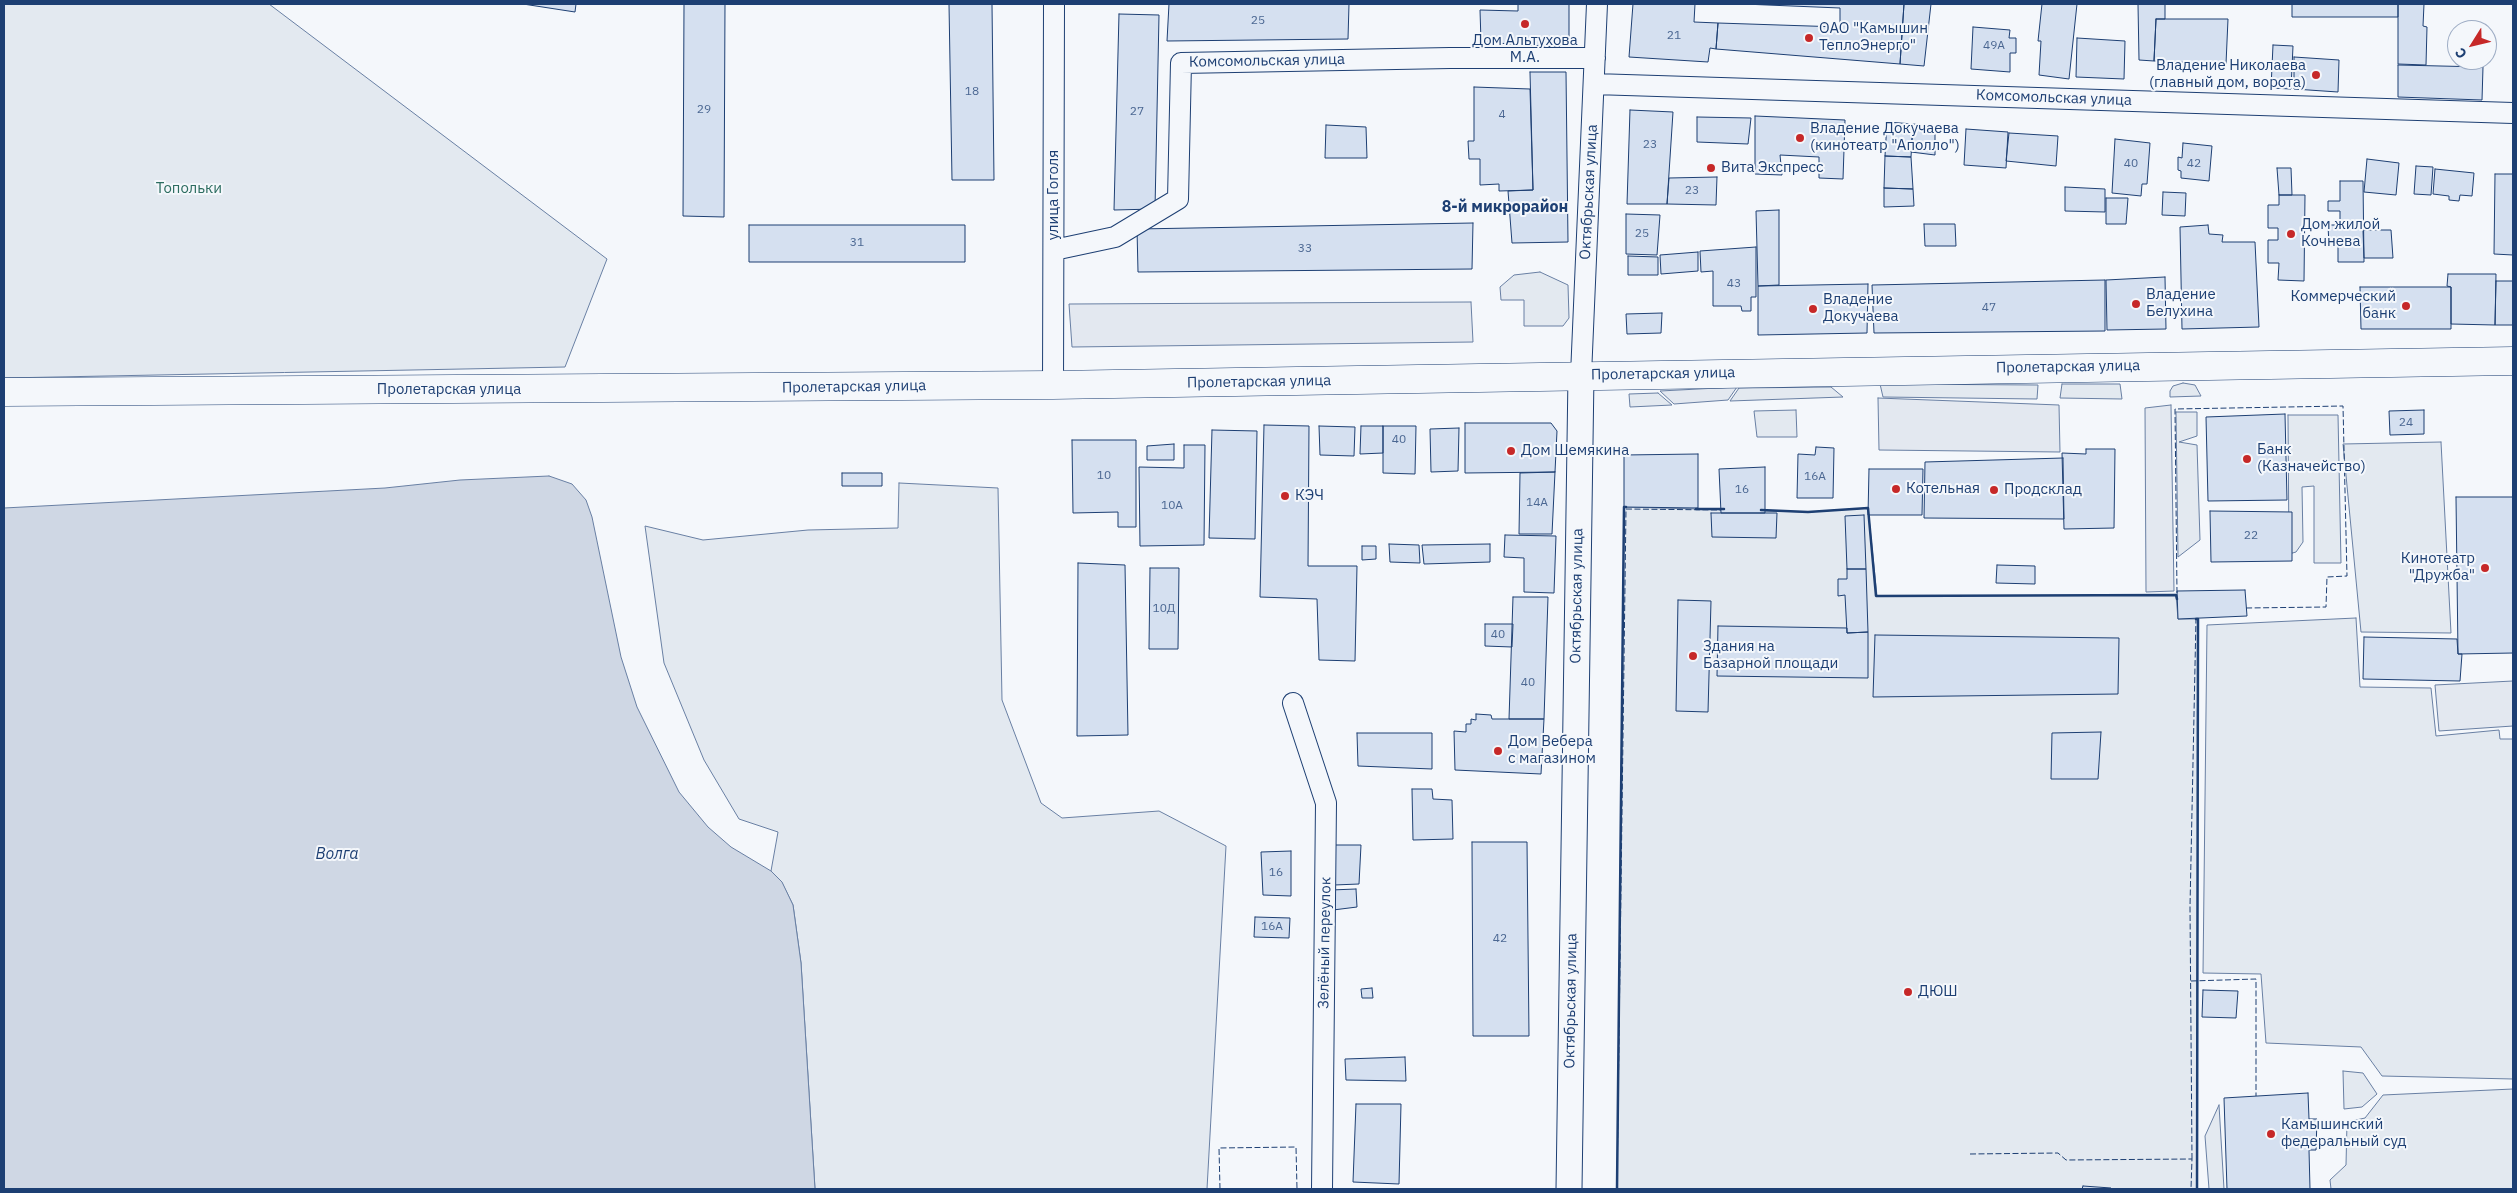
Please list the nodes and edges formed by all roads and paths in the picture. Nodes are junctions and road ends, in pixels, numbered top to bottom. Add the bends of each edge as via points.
1 (1054, 4) edge
2 (1597, 4) edge
3 (1595, 58) junction
4 (1594, 84) junction
5 (2513, 113) edge
6 (1054, 250) junction
7 (2513, 360) edge
8 (1581, 375) junction
9 (1054, 385) junction
10 (4, 392) edge
11 (1292, 702) dead end
12 (1322, 1189) edge
13 (1569, 1189) edge

1 - 6 street, улица Гоголя
2 - 3 street, Октябрьская улица
3 - 4 street, Октябрьская улица
3 - 6 street, Комсомольская улица via 1182,63 1178,199 1115,238
4 - 5 street, Комсомольская улица
4 - 8 street, Октябрьская улица
6 - 9 street, улица Гоголя
7 - 8 main road, Пролетарская улица
8 - 9 main road, Пролетарская улица
8 - 13 street, Октябрьская улица
9 - 10 main road, Пролетарская улица
11 - 12 street, Зелёный переулок via 1326,803

